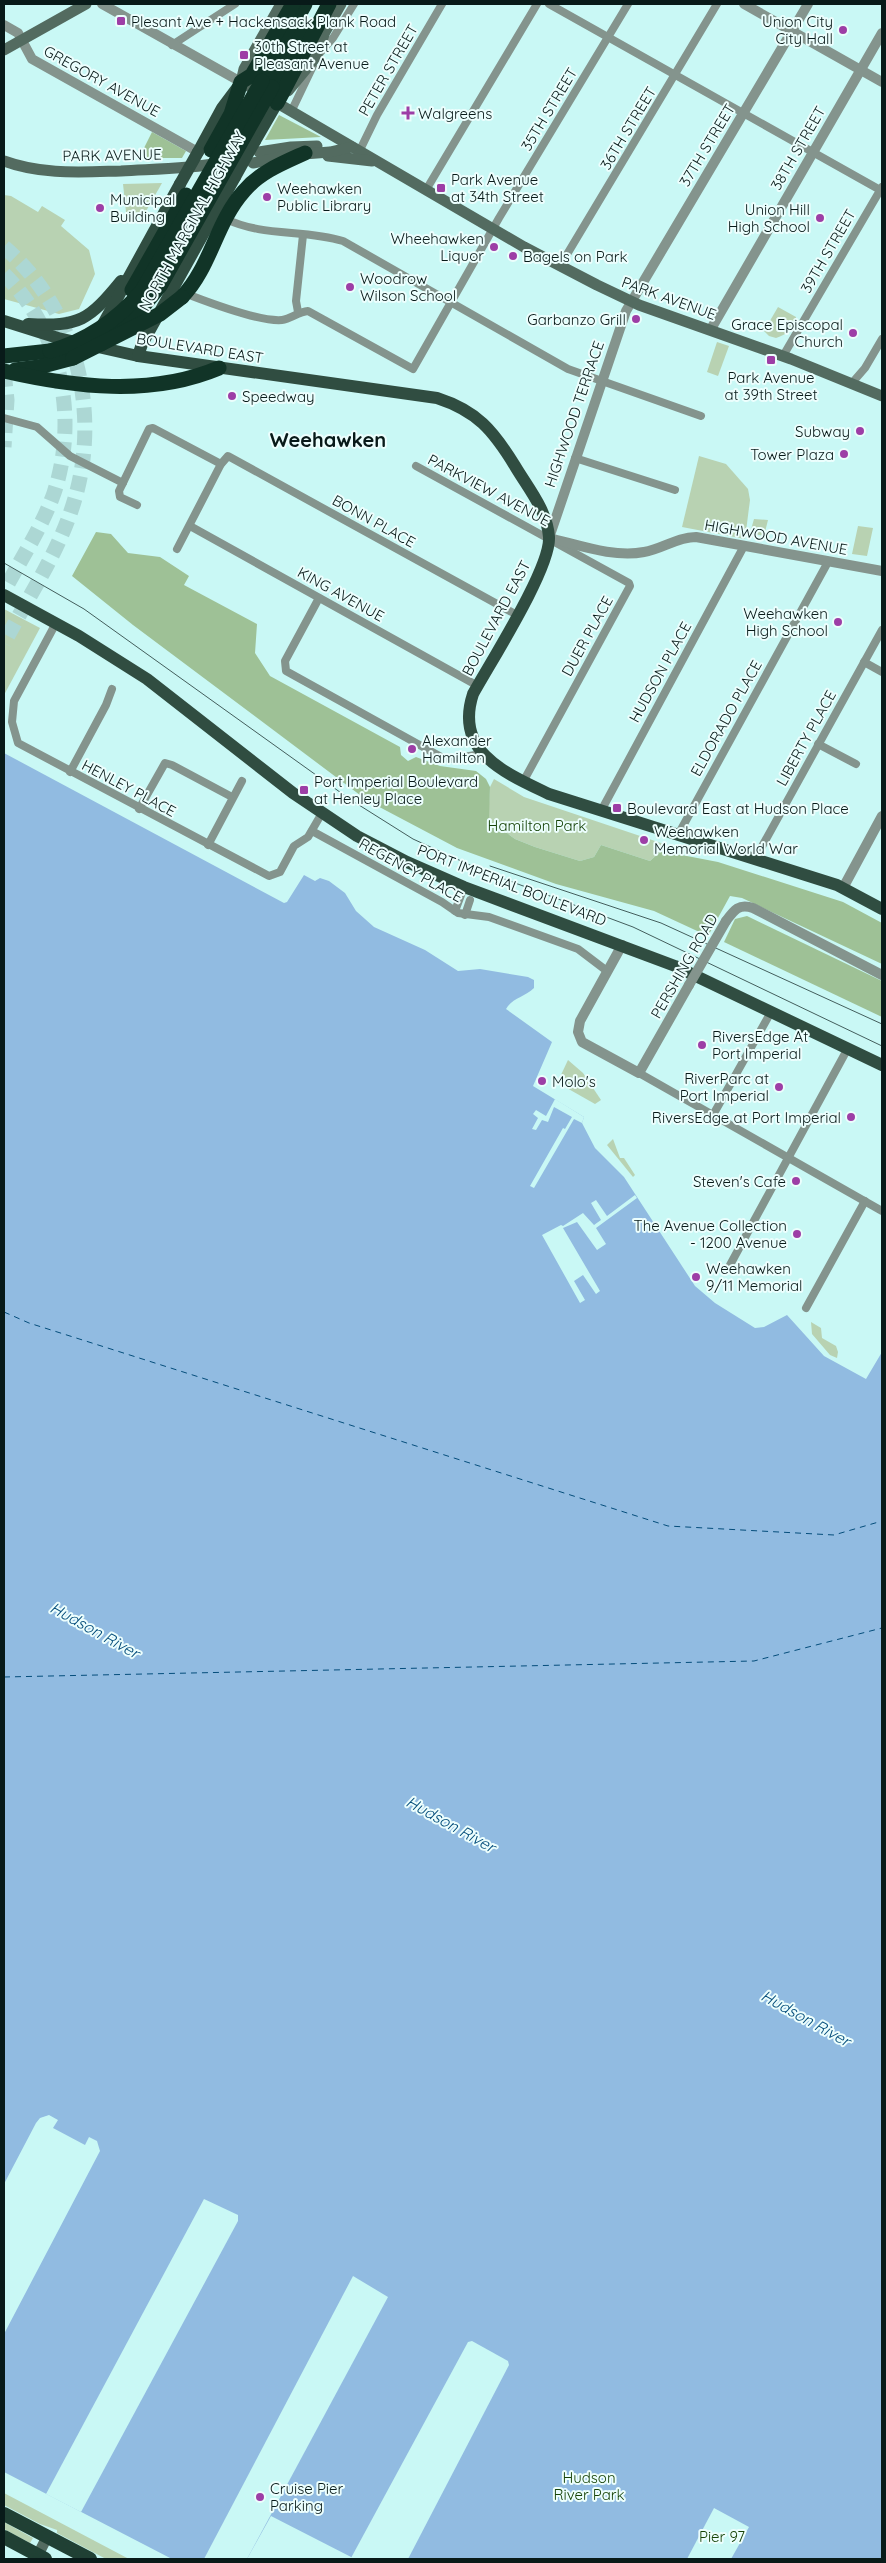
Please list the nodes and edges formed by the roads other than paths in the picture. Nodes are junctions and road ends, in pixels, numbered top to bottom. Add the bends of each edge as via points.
1 (86, 4) edge
2 (102, 4) edge
3 (235, 4) edge
4 (281, 4) edge
5 (293, 4) edge
6 (305, 4) edge
7 (319, 4) edge
8 (329, 4) edge
9 (341, 4) edge
10 (354, 4) edge
11 (442, 4) edge
12 (537, 4) edge
13 (550, 4) edge
14 (628, 4) edge
15 (717, 4) edge
16 (744, 4) edge
17 (808, 4) edge
18 (4, 25) edge
19 (792, 30) junction
20 (882, 34) edge
21 (608, 37) junction
22 (22, 41) junction
23 (172, 45) junction
24 (4, 50) edge
25 (316, 58) junction
26 (861, 70) junction
27 (676, 75) junction
28 (882, 82) edge
29 (262, 90) junction
30 (292, 112) junction
31 (744, 113) junction
32 (257, 146) junction
33 (355, 149) junction
34 (204, 151) junction
35 (814, 151) junction
36 (305, 153) junction
37 (4, 161) edge
38 (376, 162) junction
39 (222, 163) dead end
40 (253, 163) dead end
41 (235, 177) junction
42 (882, 189) edge
43 (426, 190) junction
44 (226, 219) junction
45 (494, 229) junction
46 (303, 235) junction
47 (137, 261) junction
48 (560, 266) junction
49 (187, 296) junction
50 (631, 301) junction
51 (452, 303) junction
52 (298, 312) junction
53 (6, 322) edge
54 (109, 323) junction
55 (711, 329) junction
56 (882, 339) edge
57 (96, 345) junction
58 (4, 356) edge
59 (138, 356) junction
60 (783, 356) junction
61 (219, 368) junction
62 (4, 371) edge
63 (601, 381) junction
64 (852, 383) junction
65 (882, 396) edge
66 (701, 416) dead end
67 (4, 418) edge
68 (575, 458) junction
69 (221, 464) junction
70 (416, 466) dead end
71 (122, 483) junction
72 (675, 490) dead end
73 (137, 505) dead end
74 (190, 526) junction
75 (549, 538) junction
76 (744, 546) junction
77 (177, 549) dead end
78 (828, 562) junction
79 (882, 571) edge
80 (4, 595) edge
81 (319, 598) junction
82 (517, 615) junction
83 (56, 622) junction
84 (882, 630) edge
85 (864, 662) junction
86 (882, 672) edge
87 (478, 686) junction
88 (112, 689) dead end
89 (818, 744) junction
90 (481, 754) junction
91 (856, 764) dead end
92 (70, 772) junction
93 (242, 781) dead end
94 (523, 782) junction
95 (232, 797) junction
96 (139, 809) junction
97 (601, 811) junction
98 (322, 813) junction
99 (882, 816) edge
100 (312, 831) junction
101 (678, 835) junction
102 (208, 845) junction
103 (755, 860) junction
104 (464, 887) junction
105 (843, 888) junction
106 (470, 900) dead end
107 (882, 909) edge
108 (455, 911) junction
109 (465, 914) junction
110 (622, 945) junction
111 (607, 972) junction
112 (882, 975) edge
113 (771, 1012) junction
114 (848, 1048) junction
115 (882, 1065) edge
116 (640, 1073) junction
117 (712, 1115) junction
118 (788, 1158) junction
119 (866, 1201) junction
120 (882, 1211) edge
121 (730, 1265) dead end
122 (806, 1308) dead end
123 (4, 2514) edge
124 (4, 2537) edge
125 (47, 2537) junction
126 (39, 2558) edge
127 (90, 2559) edge

1 - 22 main road
2 - 23 street
3 - 23 street
4 - 29 main road via 244,69
5 - 29 highway via 252,75
6 - 29 highway
7 - 29 highway
8 - 29 highway
9 - 25 main road via 325,32
10 - 25 street
11 - 33 street, PETER STREET
12 - 43 street
13 - 21 street
14 - 21 street, 35TH STREET
15 - 27 street, 36TH STREET
16 - 19 street
17 - 19 street, 37TH STREET
18 - 22 street, GREGORY AVENUE via 18,33
19 - 26 street
19 - 31 street, 37TH STREET
20 - 26 street, 38TH STREET
21 - 27 street
21 - 45 street, 35TH STREET
22 - 24 main road
22 - 34 street, GREGORY AVENUE via 32,59
23 - 29 street
25 - 29 main road
25 - 30 street
26 - 28 street
26 - 35 street, 38TH STREET
27 - 31 street
27 - 48 street, 36TH STREET
29 - 30 main road, PARK AVENUE
29 - 32 main road, NORTH MARGINAL HIGHWAY
29 - 34 highway via 231,114
29 - 54 highway, bridge via 152,277
29 - 57 highway, bridge via 160,286 136,316
30 - 33 main road, PARK AVENUE
31 - 35 street
31 - 50 street, 37TH STREET
32 - 33 main road, PARK AVENUE
32 - 41 main road, NORTH MARGINAL HIGHWAY, bridge
33 - 36 main road
33 - 38 main road, PARK AVENUE
34 - 47 main road, bridge via 180,184
34 - 54 highway, bridge via 132,290
35 - 42 street
35 - 55 street, 38TH STREET
36 - 38 main road
36 - 40 main road
36 - 44 highway via 273,168 252,183 240,195
37 - 39 main road, PARK AVENUE via 25,168 64,172 176,169
38 - 43 main road, PARK AVENUE
41 - 44 highway
41 - 59 main road, NORTH MARGINAL HIGHWAY
42 - 60 street, 39TH STREET
43 - 45 main road, PARK AVENUE
44 - 46 street via 258,230
44 - 49 highway
45 - 48 main road, PARK AVENUE
45 - 51 street, 35TH STREET
46 - 51 street via 328,237 347,243
46 - 52 street via 296,301
47 - 53 main road via 96,310 77,322 51,325
47 - 57 main road
48 - 50 main road, PARK AVENUE
49 - 52 street via 274,320 285,320
49 - 57 highway, bridge via 165,311
50 - 55 main road, PARK AVENUE
50 - 63 street, HIGHWOOD TERRACE
51 - 52 street, 35TH STREET via 414,369 316,314
51 - 63 street via 568,369
53 - 57 main road, BOULEVARD EAST
54 - 58 highway, bridge via 80,340 50,351
55 - 60 main road, PARK AVENUE
56 - 64 street
57 - 59 main road, BOULEVARD EAST
57 - 62 highway, bridge via 73,358 39,367
59 - 61 main road, BOULEVARD EAST
60 - 64 main road, PARK AVENUE
61 - 62 highway via 188,380 145,386 65,384
61 - 75 main road, BOULEVARD EAST via 436,398 455,404 480,420 501,444 541,508
63 - 66 street
63 - 68 street, HIGHWOOD TERRACE
64 - 65 main road, PARK AVENUE
67 - 71 street via 37,427 70,456
68 - 72 street
68 - 75 street, HIGHWOOD TERRACE
69 - 71 street via 153,428 148,429
69 - 74 street
69 - 82 street, BONN PLACE via 228,456
70 - 75 street, PARKVIEW AVENUE
71 - 73 street via 119,495
74 - 77 street
74 - 81 street, KING AVENUE
75 - 76 street, HIGHWOOD AVENUE via 625,554 645,552 687,537
75 - 82 main road, BOULEVARD EAST via 541,571
75 - 94 street, DUER PLACE via 630,586
76 - 78 street, HIGHWOOD AVENUE
76 - 97 street, HUDSON PLACE
78 - 79 street, HIGHWOOD AVENUE
78 - 101 street, ELDORADO PLACE
80 - 83 main road, PORT IMPERIAL BOULEVARD
81 - 87 street, KING AVENUE
81 - 90 street via 285,662 286,671 443,758 452,760
82 - 87 main road, BOULEVARD EAST
83 - 92 street, HENLEY PLACE via 14,701 12,722 18,743
83 - 98 main road, PORT IMPERIAL BOULEVARD via 147,679
84 - 85 street, LIBERTY PLACE
85 - 86 street
85 - 89 street, LIBERTY PLACE
87 - 90 main road, BOULEVARD EAST via 468,711 468,728
88 - 92 street
89 - 91 street
89 - 103 street, LIBERTY PLACE
90 - 94 main road, BOULEVARD EAST
92 - 96 street, HENLEY PLACE
93 - 95 street
94 - 97 main road, BOULEVARD EAST
95 - 96 street via 164,763
95 - 102 street
96 - 102 street, HENLEY PLACE
97 - 101 main road, BOULEVARD EAST
98 - 100 street, HENLEY PLACE
98 - 104 main road, PORT IMPERIAL BOULEVARD via 357,836
99 - 105 street
100 - 102 street, HENLEY PLACE via 294,846 280,872 269,876
100 - 108 street, REGENCY PLACE
101 - 103 main road, BOULEVARD EAST
103 - 105 main road, BOULEVARD EAST
104 - 108 street
104 - 110 main road, PORT IMPERIAL BOULEVARD
105 - 107 main road, BOULEVARD EAST
106 - 109 street
108 - 109 street, REGENCY PLACE
109 - 111 street, REGENCY PLACE via 490,918 578,949
110 - 111 street
110 - 113 main road, PORT IMPERIAL BOULEVARD via 675,966
111 - 116 street via 580,1021 578,1032 582,1042
112 - 116 street, PERSHING ROAD, bridge via 753,908 738,907 726,921
113 - 114 main road, PORT IMPERIAL BOULEVARD
113 - 117 street
114 - 115 main road, PORT IMPERIAL BOULEVARD
114 - 118 street
116 - 117 street
117 - 118 street
118 - 119 street
118 - 121 street
119 - 120 street
119 - 122 street
123 - 125 highway
124 - 126 highway
125 - 126 main road
125 - 127 highway

